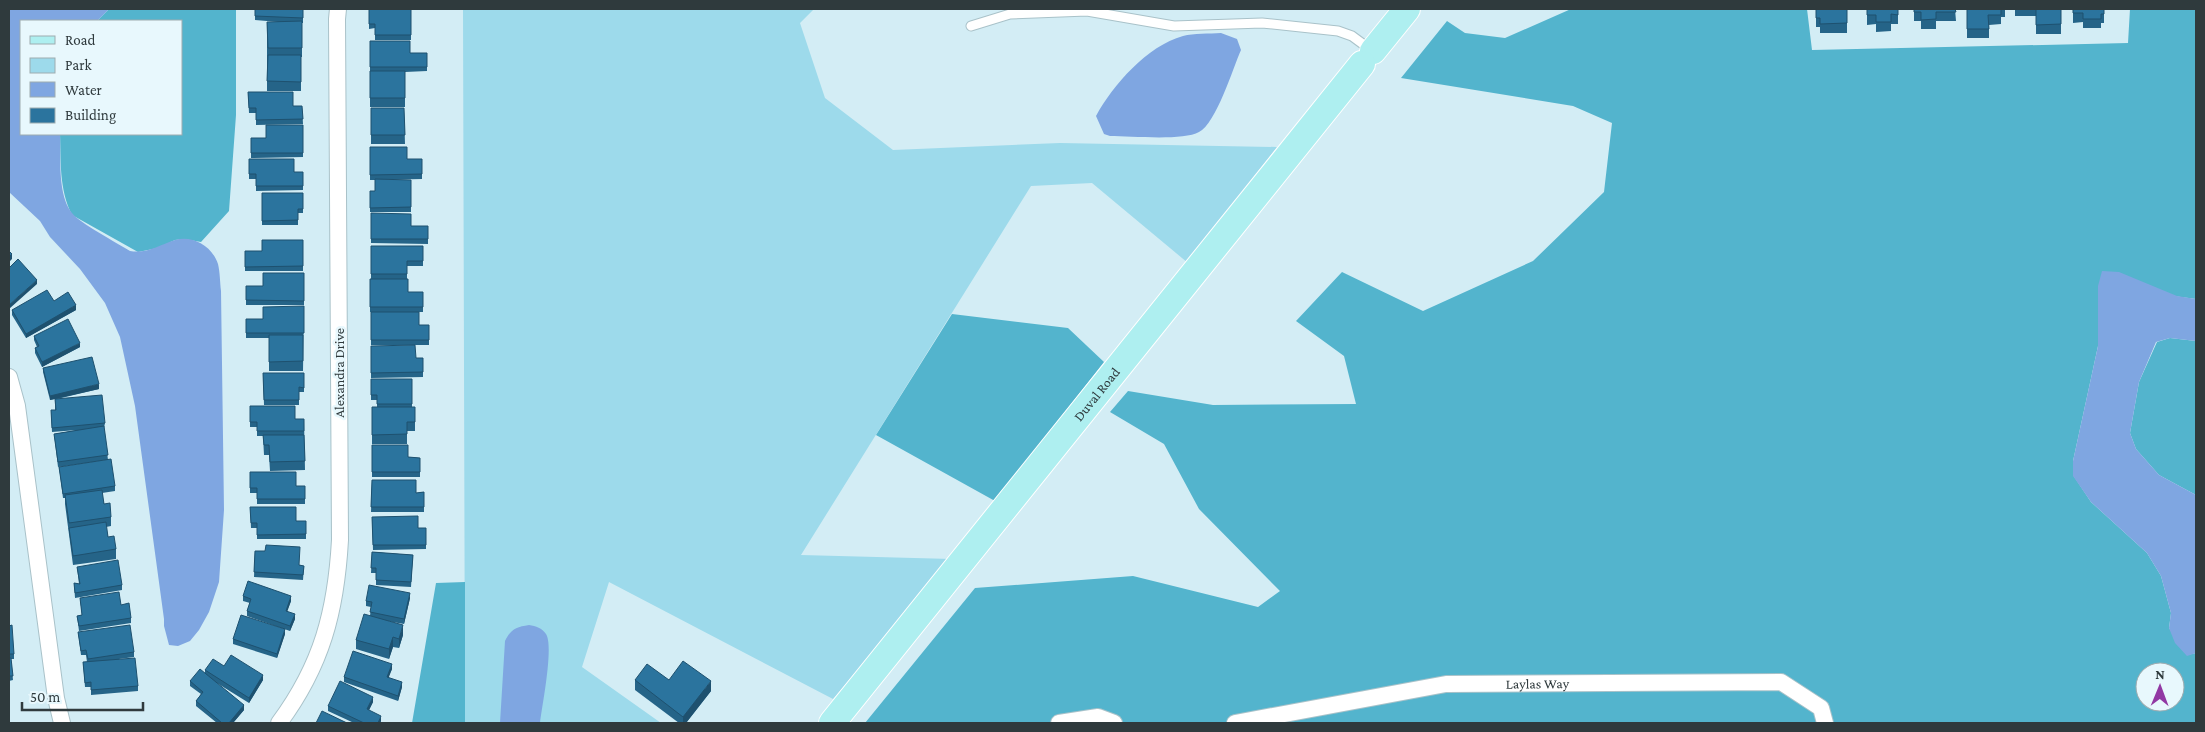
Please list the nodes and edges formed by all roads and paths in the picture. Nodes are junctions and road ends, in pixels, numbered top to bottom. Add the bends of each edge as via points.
1 (338, 9) edge
2 (1407, 9) edge
3 (971, 26) dead end
4 (1368, 58) junction
5 (9, 377) edge
6 (62, 723) edge
7 (279, 723) edge
8 (832, 723) edge
9 (1059, 723) edge
10 (1114, 723) edge
11 (1235, 723) edge
12 (1825, 723) edge

1 - 7 street, Alexandra Drive via 338,577 332,611 312,672
2 - 4 main road, Duval Road
3 - 4 lane via 1010,14 1087,11 1174,26 1262,22 1338,31 1352,36
4 - 8 main road, Duval Road
5 - 6 street via 17,406
9 - 10 street via 1098,717
11 - 12 street, Laylas Way via 1446,684 1762,682 1781,682 1821,708

